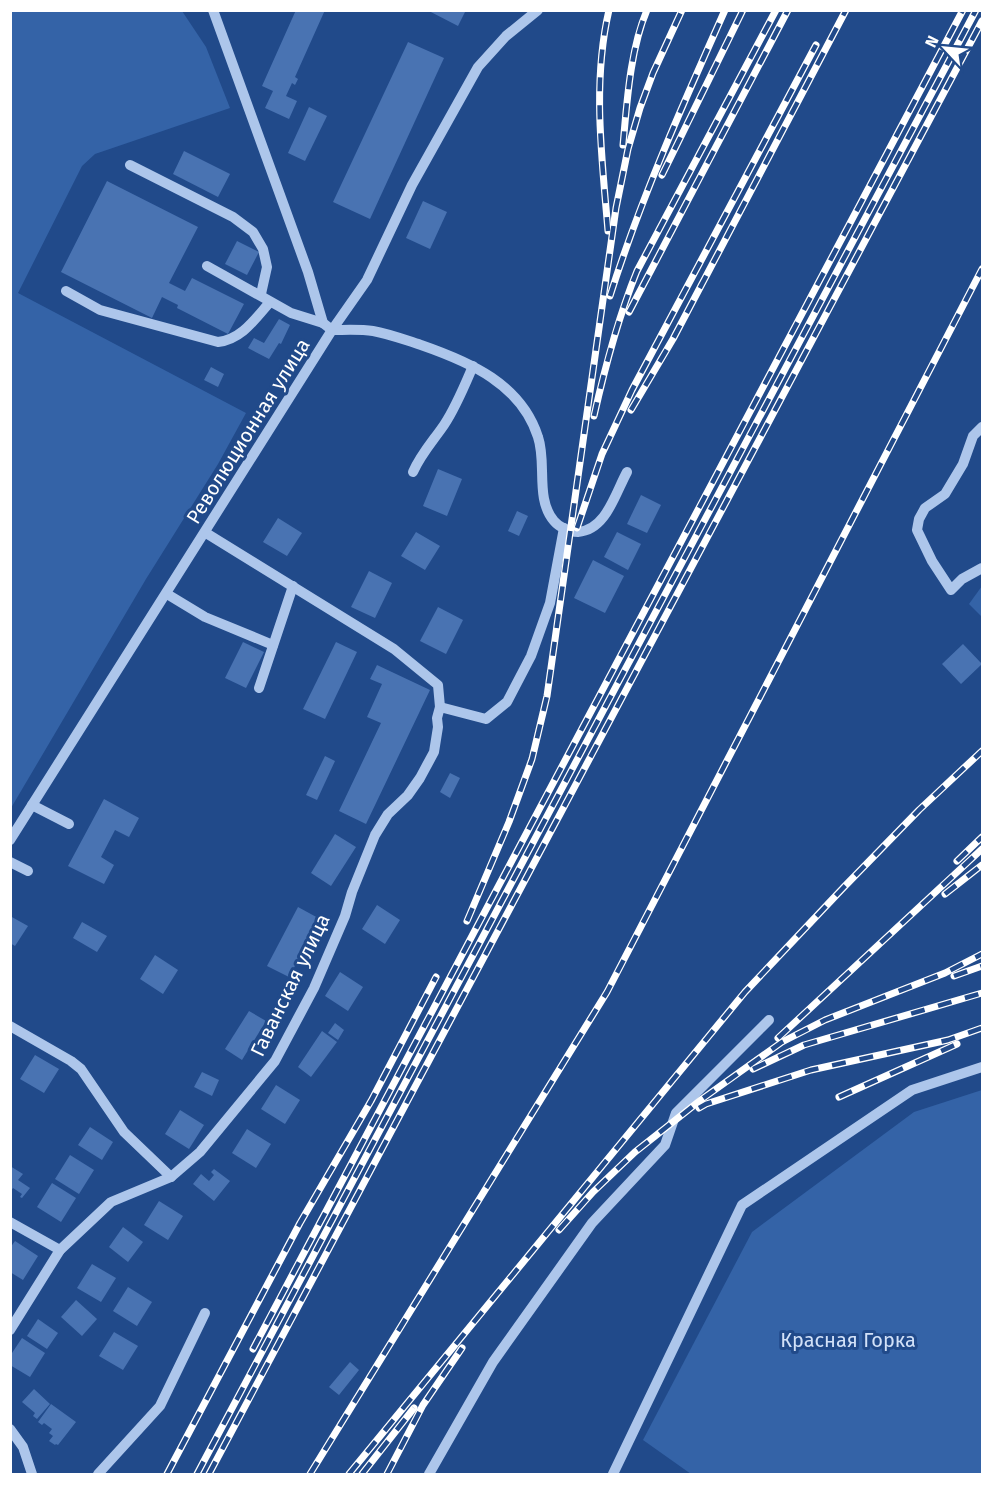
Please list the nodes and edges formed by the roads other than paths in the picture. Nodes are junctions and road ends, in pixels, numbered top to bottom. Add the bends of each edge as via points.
1 (213, 10) edge
2 (538, 10) edge
3 (130, 165) dead end
4 (207, 266) dead end
5 (66, 291) dead end
6 (261, 294) junction
7 (270, 302) junction
8 (328, 327) junction
9 (473, 366) junction
10 (982, 427) edge
11 (412, 472) dead end
12 (627, 472) dead end
13 (564, 528) junction
14 (206, 533) junction
15 (982, 568) edge
16 (293, 586) junction
17 (167, 594) junction
18 (273, 645) junction
19 (259, 688) dead end
20 (440, 707) junction
21 (32, 805) junction
22 (69, 824) dead end
23 (11, 838) edge
24 (10, 862) edge
25 (28, 871) dead end
26 (769, 1020) dead end
27 (10, 1026) edge
28 (982, 1067) edge
29 (171, 1177) junction
30 (10, 1222) edge
31 (60, 1250) junction
32 (205, 1313) dead end
33 (10, 1330) edge
34 (10, 1429) edge
35 (32, 1474) edge
36 (98, 1474) edge
37 (429, 1474) edge
38 (613, 1474) edge

1 - 8 street, Революционная улица
2 - 8 street via 506,36 478,67 412,185 367,280
3 - 6 street via 233,217 254,232 267,267
4 - 6 street
5 - 7 street via 100,310 218,342 244,331
6 - 7 street
7 - 8 street
8 - 9 street via 390,334
8 - 14 street, Революционная улица
9 - 11 street via 444,425
9 - 13 street via 494,378 527,411 539,438 548,513
10 - 15 street via 973,436 963,464 945,494 925,508 917,530 951,590
12 - 13 street via 601,522 590,530 571,532
13 - 20 street via 550,603 531,656 507,702 486,719
14 - 16 street
14 - 17 street, Революционная улица
16 - 18 street
16 - 20 street via 394,649 438,686
17 - 18 street via 205,617
17 - 21 street, Революционная улица
18 - 19 street
20 - 29 street, Гаванская улица via 434,752 408,795 388,814 375,835 314,988 275,1061 200,1152
21 - 22 street
21 - 23 street, Революционная улица
24 - 25 street
26 - 37 street via 676,1113 665,1145 592,1223 493,1362
27 - 29 street via 81,1070 124,1132
28 - 38 street via 912,1090 742,1205
29 - 31 street, Гаванская улица via 111,1202
30 - 31 street
31 - 33 street, Гаванская улица
32 - 36 street via 160,1406
34 - 35 street via 23,1447

